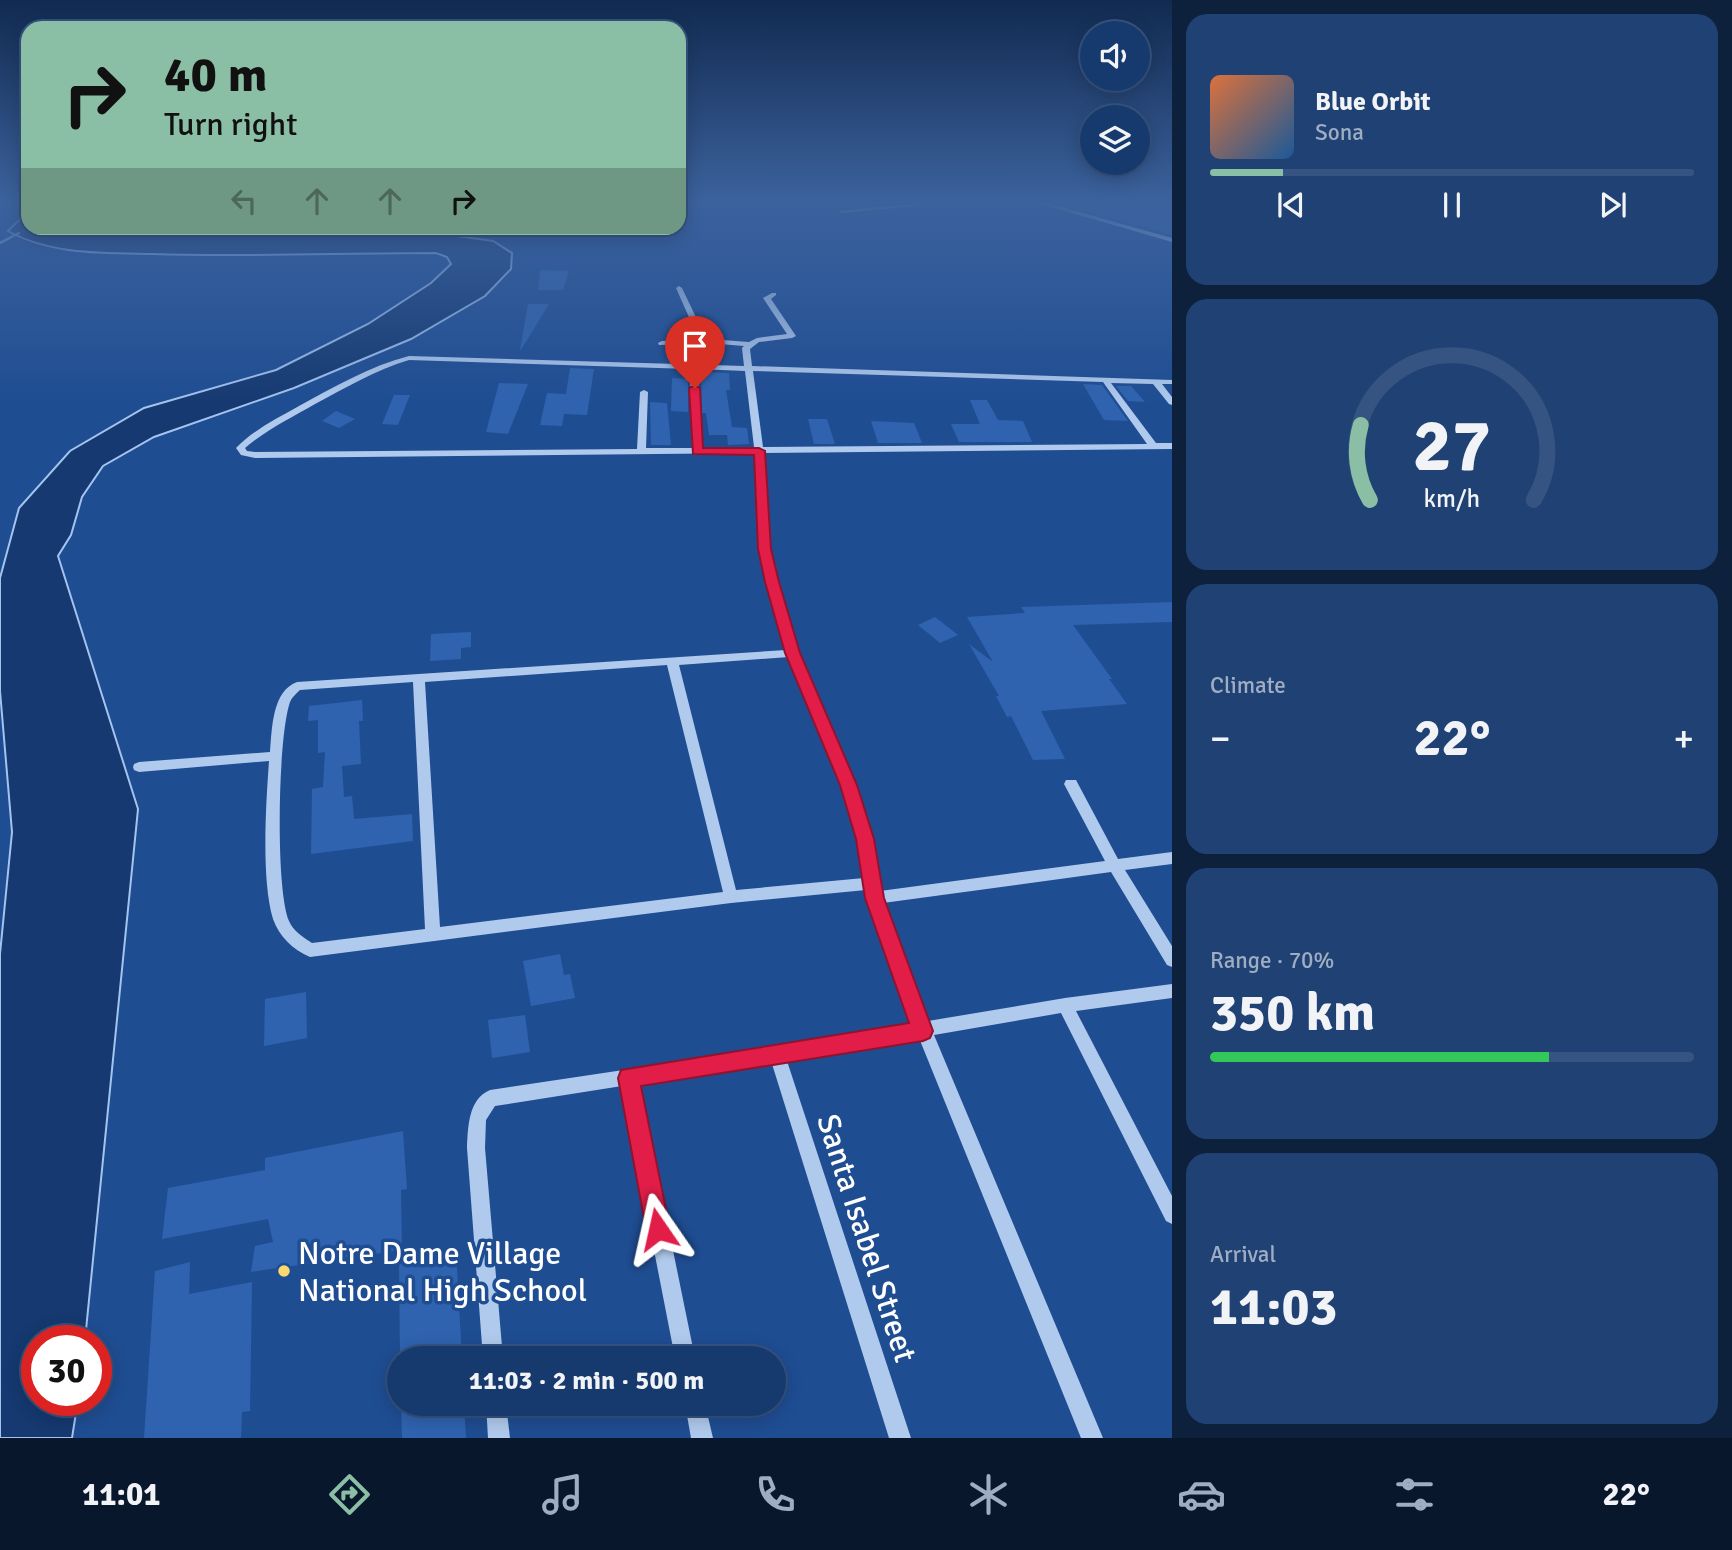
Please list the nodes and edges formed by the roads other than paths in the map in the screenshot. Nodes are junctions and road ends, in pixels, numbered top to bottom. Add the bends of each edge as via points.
1 (679, 288) dead end
2 (774, 294) dead end
3 (707, 341) junction
4 (662, 343) dead end
5 (748, 344) junction
6 (694, 367) junction
7 (748, 369) junction
8 (1105, 380) junction
9 (1156, 382) junction
10 (1172, 382) edge
11 (644, 392) dead end
12 (1172, 402) edge
13 (1153, 446) junction
14 (1172, 446) edge
15 (759, 451) junction
16 (641, 452) junction
17 (697, 452) junction
18 (793, 653) junction
19 (672, 661) junction
20 (419, 679) junction
21 (276, 756) junction
22 (139, 767) dead end
23 (1070, 784) dead end
24 (1172, 859) edge
25 (1115, 866) junction
26 (872, 891) junction
27 (731, 897) junction
28 (433, 935) junction
29 (1172, 960) edge
30 (1172, 991) edge
31 (1065, 1005) junction
32 (923, 1031) junction
33 (777, 1055) junction
34 (629, 1078) junction
35 (1172, 1215) edge
36 (492, 1346) edge
37 (683, 1346) edge
38 (497, 1416) edge
39 (697, 1416) edge
40 (499, 1438) edge
41 (702, 1438) edge
42 (900, 1438) edge
43 (1092, 1438) edge

1 - 3 street
2 - 5 street via 767,298 792,336
3 - 4 street
3 - 5 street
5 - 7 street
6 - 7 street
6 - 16 street via 403,359 305,407 240,448 255,455
6 - 17 street
7 - 8 street
7 - 15 street
8 - 9 street
8 - 13 street
9 - 10 street
9 - 12 street
11 - 16 street
13 - 14 street
13 - 15 street
15 - 17 street
15 - 18 street via 764,549
16 - 17 street
18 - 19 street
18 - 26 street via 848,785 865,839
19 - 20 street
19 - 27 street
20 - 21 street via 297,686 284,702
20 - 28 street
21 - 22 street
21 - 28 street via 274,881 282,922 293,940 310,950
23 - 25 street
24 - 25 street
25 - 26 street
25 - 29 street
26 - 27 street
26 - 32 street
27 - 28 street
30 - 31 street
31 - 32 street
31 - 35 street
32 - 33 street
32 - 43 street
33 - 34 street
33 - 42 street, Santa Isabel Street
34 - 36 street via 497,1096 483,1105 477,1118 477,1148
34 - 37 street
38 - 40 street
39 - 41 street

